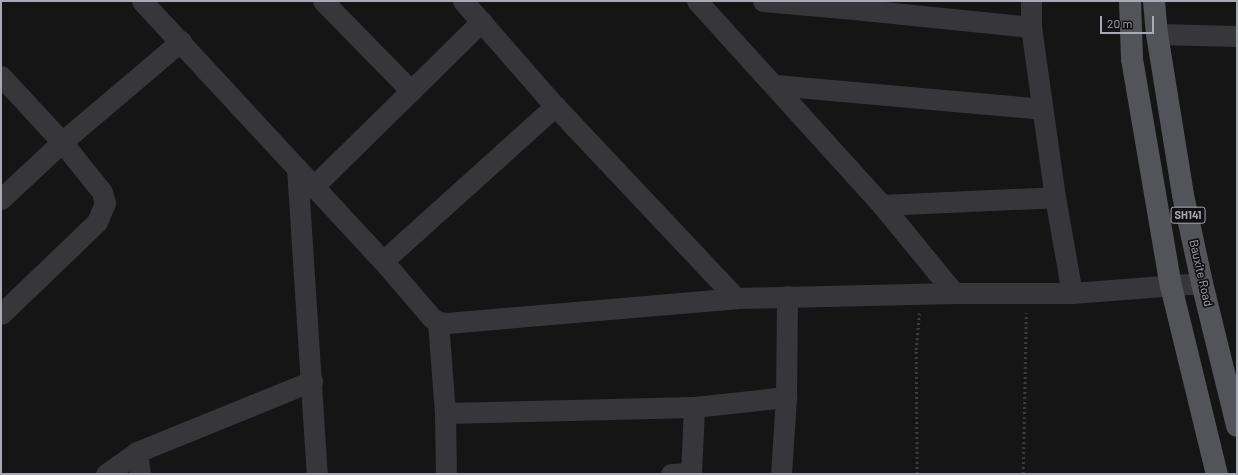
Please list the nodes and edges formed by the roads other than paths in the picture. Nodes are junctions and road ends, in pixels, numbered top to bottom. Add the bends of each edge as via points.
1 (142, 1) edge
2 (323, 1) edge
3 (464, 1) edge
4 (697, 1) edge
5 (763, 1) edge
6 (1031, 1) edge
7 (1130, 1) edge
8 (1154, 1) edge
9 (855, 5) edge
10 (482, 21) junction
11 (1031, 27) junction
12 (1157, 34) junction
13 (1237, 36) edge
14 (181, 41) junction
15 (1, 76) edge
16 (775, 85) junction
17 (411, 92) junction
18 (555, 106) junction
19 (1042, 109) junction
20 (62, 142) junction
21 (297, 168) junction
22 (314, 186) junction
23 (1055, 197) junction
24 (1, 199) edge
25 (882, 205) junction
26 (383, 261) junction
27 (1202, 283) junction
28 (1171, 286) junction
29 (954, 293) junction
30 (1072, 293) junction
31 (787, 296) junction
32 (736, 298) junction
33 (1, 314) edge
34 (438, 322) junction
35 (312, 381) junction
36 (786, 397) junction
37 (694, 406) junction
38 (445, 413) junction
39 (1237, 426) edge
40 (137, 452) junction
41 (106, 474) edge
42 (140, 474) edge
43 (317, 474) edge
44 (446, 474) edge
45 (684, 474) edge
46 (781, 474) edge
47 (1217, 474) edge

1 - 14 street
2 - 17 street
3 - 10 street
4 - 16 street
5 - 9 street
6 - 11 street
7 - 28 main road via 1132,59
8 - 12 main road, Bauxite Road / SH141
9 - 11 street
10 - 17 street
10 - 18 street
11 - 19 street
12 - 13 street
12 - 27 main road, Bauxite Road / SH141 via 1184,195
14 - 20 street
14 - 21 street
15 - 20 street
16 - 19 street
16 - 25 street
17 - 22 street
18 - 26 street
18 - 32 street
19 - 23 street
20 - 24 street
20 - 33 street via 102,192 105,203 97,222
21 - 22 street
21 - 35 street
22 - 26 street
23 - 25 street
23 - 30 street
25 - 29 street
26 - 34 street
27 - 28 street
27 - 39 main road, Bauxite Road / SH141
28 - 30 street
28 - 47 main road
29 - 30 street
29 - 31 street
31 - 32 street
31 - 36 street
32 - 34 street
34 - 38 street
35 - 40 street
35 - 43 street
36 - 37 street
36 - 46 street
37 - 38 street
37 - 45 street
38 - 44 street
40 - 41 street
40 - 42 street

